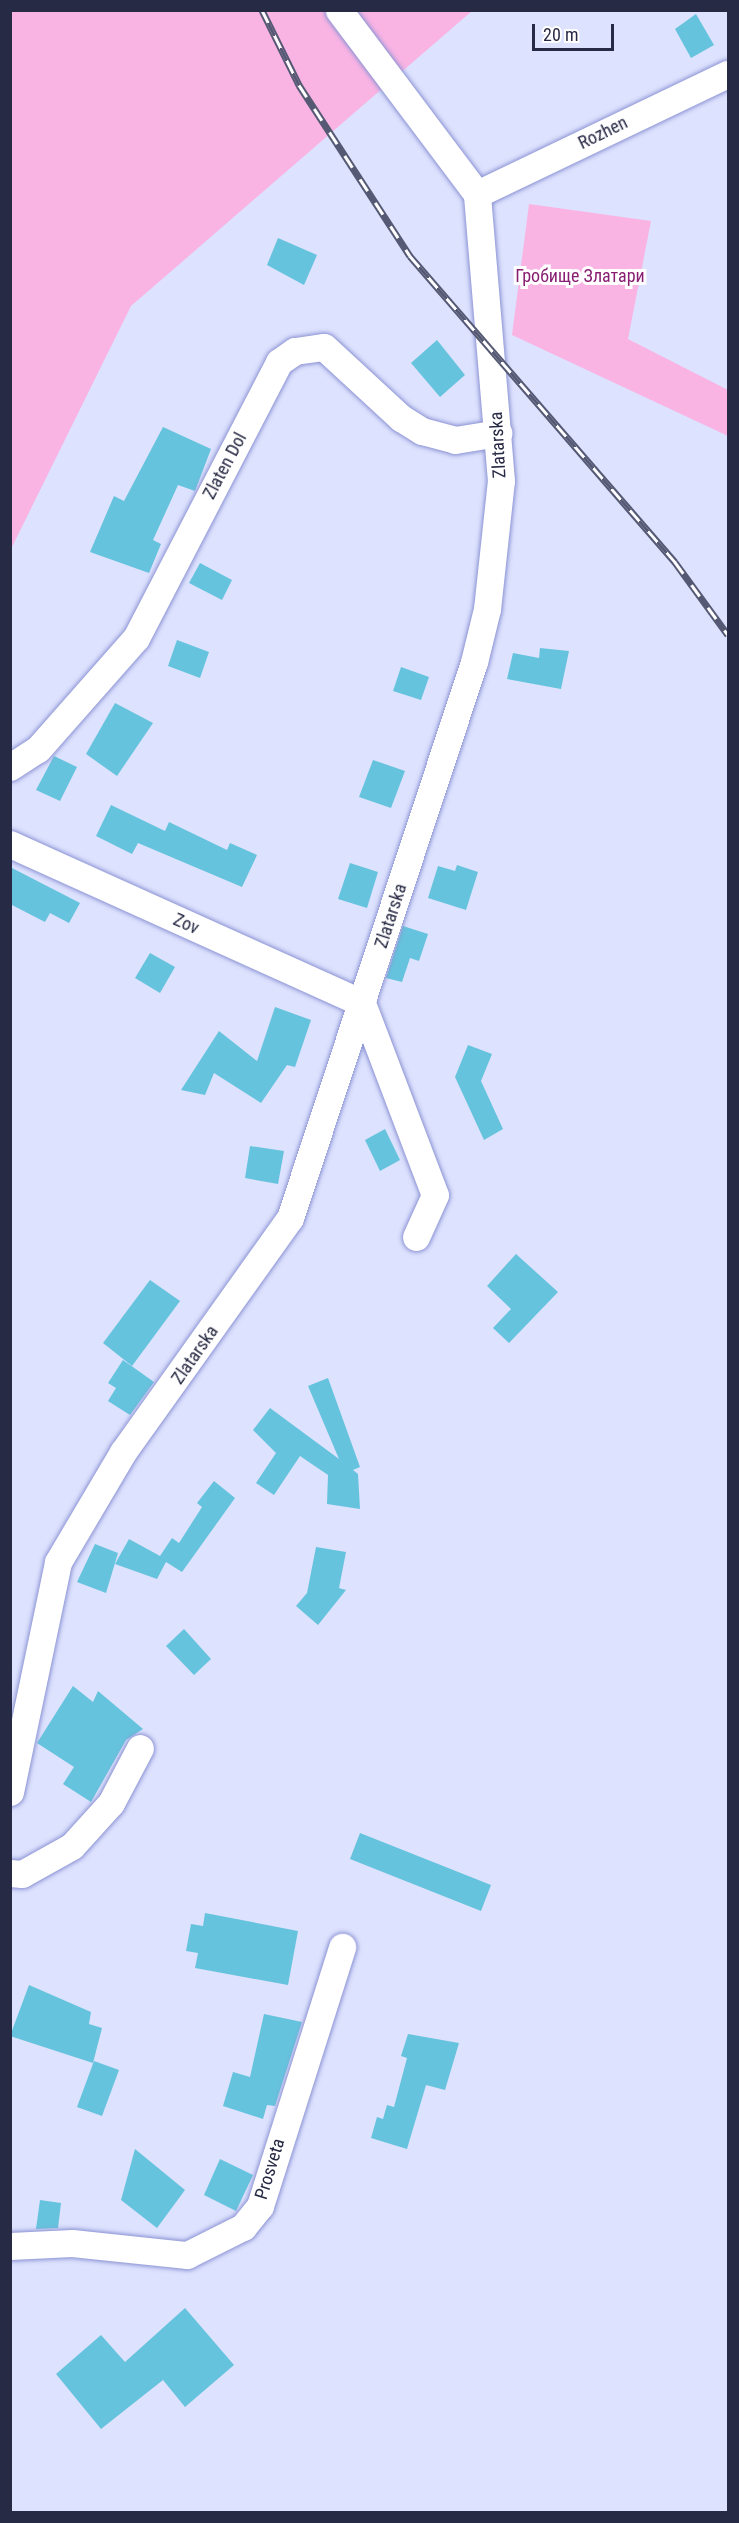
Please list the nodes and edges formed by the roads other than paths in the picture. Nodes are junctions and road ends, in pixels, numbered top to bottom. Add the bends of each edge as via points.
1 (339, 10) edge
2 (729, 74) edge
3 (477, 194) junction
4 (498, 433) junction
5 (10, 767) edge
6 (10, 844) edge
7 (362, 1003) junction
8 (416, 1237) dead end
9 (140, 1748) dead end
10 (10, 1792) edge
11 (10, 1873) edge
12 (342, 1947) dead end
13 (10, 2246) edge

1 - 3 street
2 - 3 street, Rozhen
3 - 4 street, Zlatarska
4 - 5 street, Zlaten Dol via 455,440 422,430 401,418 324,346 296,351 279,362 135,638 38,749
4 - 7 street, Zlatarska via 498,529 474,662
6 - 7 street, Zov
7 - 8 street via 435,1195
7 - 10 street, Zlatarska via 290,1218 123,1452 58,1562
9 - 11 street via 111,1803 72,1846 22,1874
12 - 13 street, Prosveta via 260,2206 243,2227 187,2255 72,2243

